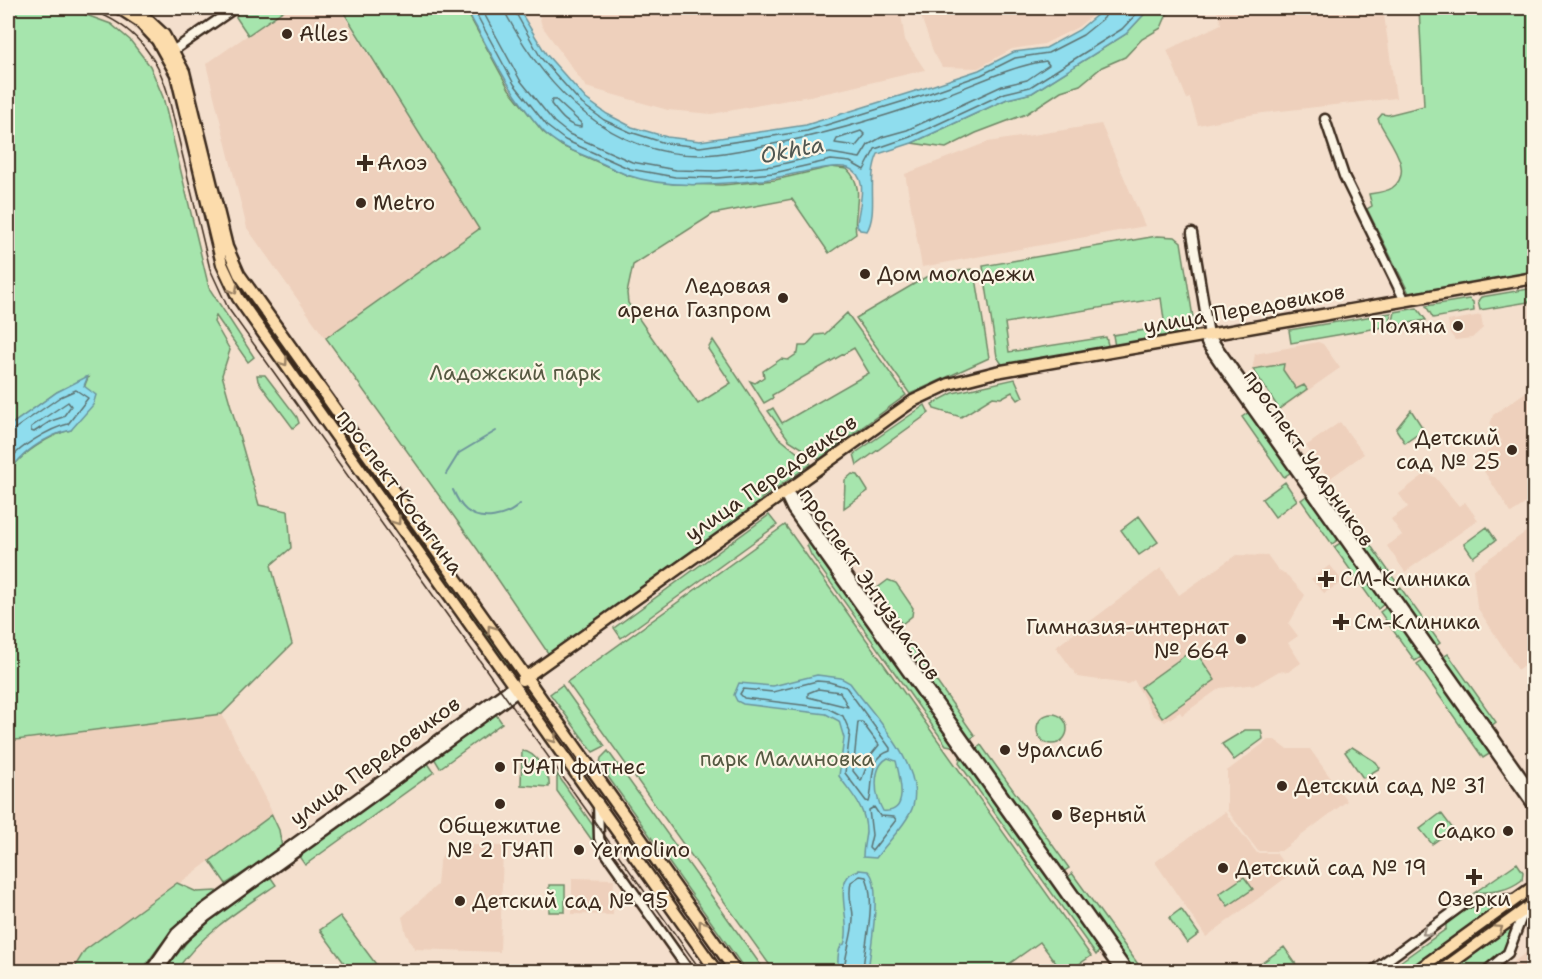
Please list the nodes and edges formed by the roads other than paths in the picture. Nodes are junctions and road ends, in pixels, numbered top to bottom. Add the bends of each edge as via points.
1 (119, 8) edge
2 (135, 8) edge
3 (235, 8) edge
4 (174, 50) junction
5 (1325, 118) dead end
6 (1192, 233) dead end
7 (1534, 278) edge
8 (1534, 284) edge
9 (1405, 301) junction
10 (1209, 340) junction
11 (787, 496) junction
12 (1346, 536) junction
13 (527, 679) junction
14 (516, 688) junction
15 (1534, 794) edge
16 (598, 802) junction
17 (1534, 807) edge
18 (1534, 886) edge
19 (1516, 899) junction
20 (1534, 903) edge
21 (1524, 911) junction
22 (149, 972) edge
23 (157, 972) edge
24 (690, 972) edge
25 (717, 972) edge
26 (736, 972) edge
27 (1121, 972) edge
28 (1129, 972) edge
29 (1371, 972) edge
30 (1415, 972) edge
31 (1439, 972) edge
32 (1485, 972) edge

1 -> 14 main road, проспект Косыгина via 157,40 176,74 221,259 235,293
2 - 4 main road, проспект Косыгина via 155,24
3 - 4 street
13 -> 4 main road, проспект Косыгина via 236,270 188,85
5 - 9 street via 1344,176
6 - 10 street, проспект Ударников
7 - 9 main road, улица Передовиков
8 - 10 main road, улица Передовиков
9 - 10 main road, улица Передовиков
10 - 11 main road, улица Передовиков via 996,372 949,384 911,403
10 - 12 street, проспект Ударников
11 - 13 main road, улица Передовиков
11 - 27 street, проспект Энтузиастов
11 - 28 street, проспект Энтузиастов
12 - 15 street, проспект Ударников
12 - 17 street, проспект Ударников
13 - 14 main road, улица Передовиков
26 -> 13 main road, проспект Косыгина
14 -> 16 main road, проспект Косыгина
14 - 22 street, улица Передовиков via 202,910 176,933
14 - 23 street, улица Передовиков via 206,916 181,939
16 - 24 street via 603,849
16 - 25 main road, проспект Косыгина
18 - 19 main road
19 -> 29 street via 1464,904
19 - 30 main road
20 - 21 main road
31 -> 21 main road
21 - 32 street via 1508,953

